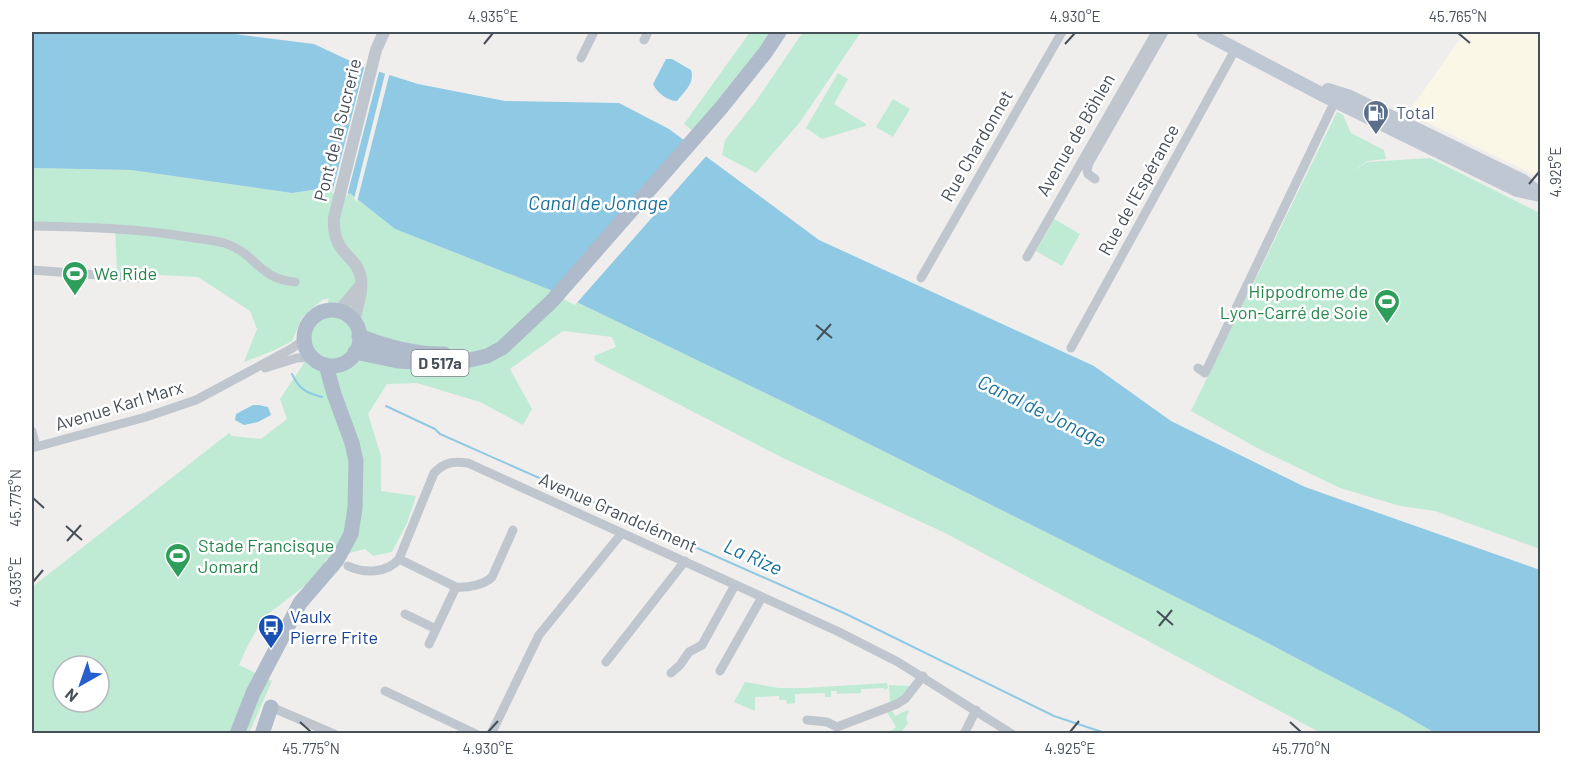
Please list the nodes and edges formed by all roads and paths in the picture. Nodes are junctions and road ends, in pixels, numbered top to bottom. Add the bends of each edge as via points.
1 (384, 32) edge
2 (594, 32) edge
3 (779, 32) edge
4 (1062, 32) edge
5 (1156, 32) edge
6 (1164, 32) edge
7 (1203, 32) edge
8 (1236, 48) junction
9 (581, 58) dead end
10 (1311, 88) junction
11 (1340, 103) junction
12 (1368, 106) junction
13 (1095, 179) dead end
14 (1540, 195) edge
15 (32, 226) edge
16 (1027, 257) dead end
17 (32, 270) edge
18 (138, 278) dead end
19 (921, 278) dead end
20 (295, 282) dead end
21 (361, 283) junction
22 (339, 311) junction
23 (354, 321) junction
24 (518, 334) junction
25 (359, 336) junction
26 (304, 340) junction
27 (1071, 348) dead end
28 (355, 352) junction
29 (312, 357) junction
30 (326, 365) junction
31 (1198, 368) dead end
32 (245, 374) junction
33 (32, 430) edge
34 (34, 448) edge
35 (513, 530) dead end
36 (622, 533) junction
37 (399, 560) junction
38 (685, 561) junction
39 (348, 566) dead end
40 (735, 585) junction
41 (456, 587) junction
42 (762, 597) junction
43 (405, 614) dead end
44 (436, 629) junction
45 (429, 644) dead end
46 (606, 662) dead end
47 (720, 671) dead end
48 (671, 673) dead end
49 (923, 676) junction
50 (385, 691) dead end
51 (272, 707) joint
52 (976, 710) junction
53 (807, 720) dead end
54 (310, 728) edge
55 (237, 734) edge
56 (262, 734) edge
57 (334, 734) edge
58 (476, 734) edge
59 (491, 734) edge
60 (964, 734) edge
61 (1012, 734) edge

1 - 21 street, Pont de la Sucrerie via 376,50 334,218 336,239 358,269
2 - 9 street
3 - 24 main road, D 517a via 706,125
4 - 19 street, Rue Chardonnet
5 - 16 street, Avenue de Böhlen
6 - 13 street via 1089,163 1088,174
7 - 8 main road
8 - 10 main road
8 - 27 street, Rue de l'Espérance
10 - 11 main road
10 - 12 main road via 1350,97
11 - 12 main road
11 - 14 main road via 1517,189
11 - 31 street via 1205,373
12 - 14 main road via 1523,181
15 - 20 street via 115,227 225,243 244,252 269,276
17 - 18 street
21 - 22 street
21 - 23 street
22 - 23 main road
22 - 26 main road via 323,311 314,316 305,329
23 - 25 main road
24 - 25 main road, D 517a via 466,352 440,354
24 - 28 main road, D 517a via 487,356 461,362 398,361
25 - 28 main road
26 - 29 main road
26 - 32 street, Avenue Karl Marx
28 - 30 main road via 341,364
29 - 30 main road
29 - 32 street, Avenue Karl Marx
30 - 55 main road via 356,460 351,534 337,560 300,603 253,693
32 - 34 street, Avenue Karl Marx via 196,400
33 - 34 street
35 - 41 street via 488,581
36 - 37 street, Avenue Grandclément via 468,463 453,461 434,473
36 - 38 street, Avenue Grandclément
36 - 59 street via 539,635
37 - 39 street via 385,570
37 - 41 street
38 - 40 street, Avenue Grandclément
38 - 46 street
40 - 42 street, Avenue Grandclément
40 - 48 street via 702,645 689,652
41 - 44 street
42 - 47 street
42 - 49 street, Avenue Grandclément
43 - 44 street
44 - 45 street
49 - 52 street, Avenue Grandclément
49 - 53 street via 905,699 837,727
50 - 58 street
51 - 54 street
51 - 56 main road
52 - 60 street
52 - 61 street, Avenue Grandclément
54 - 57 street

